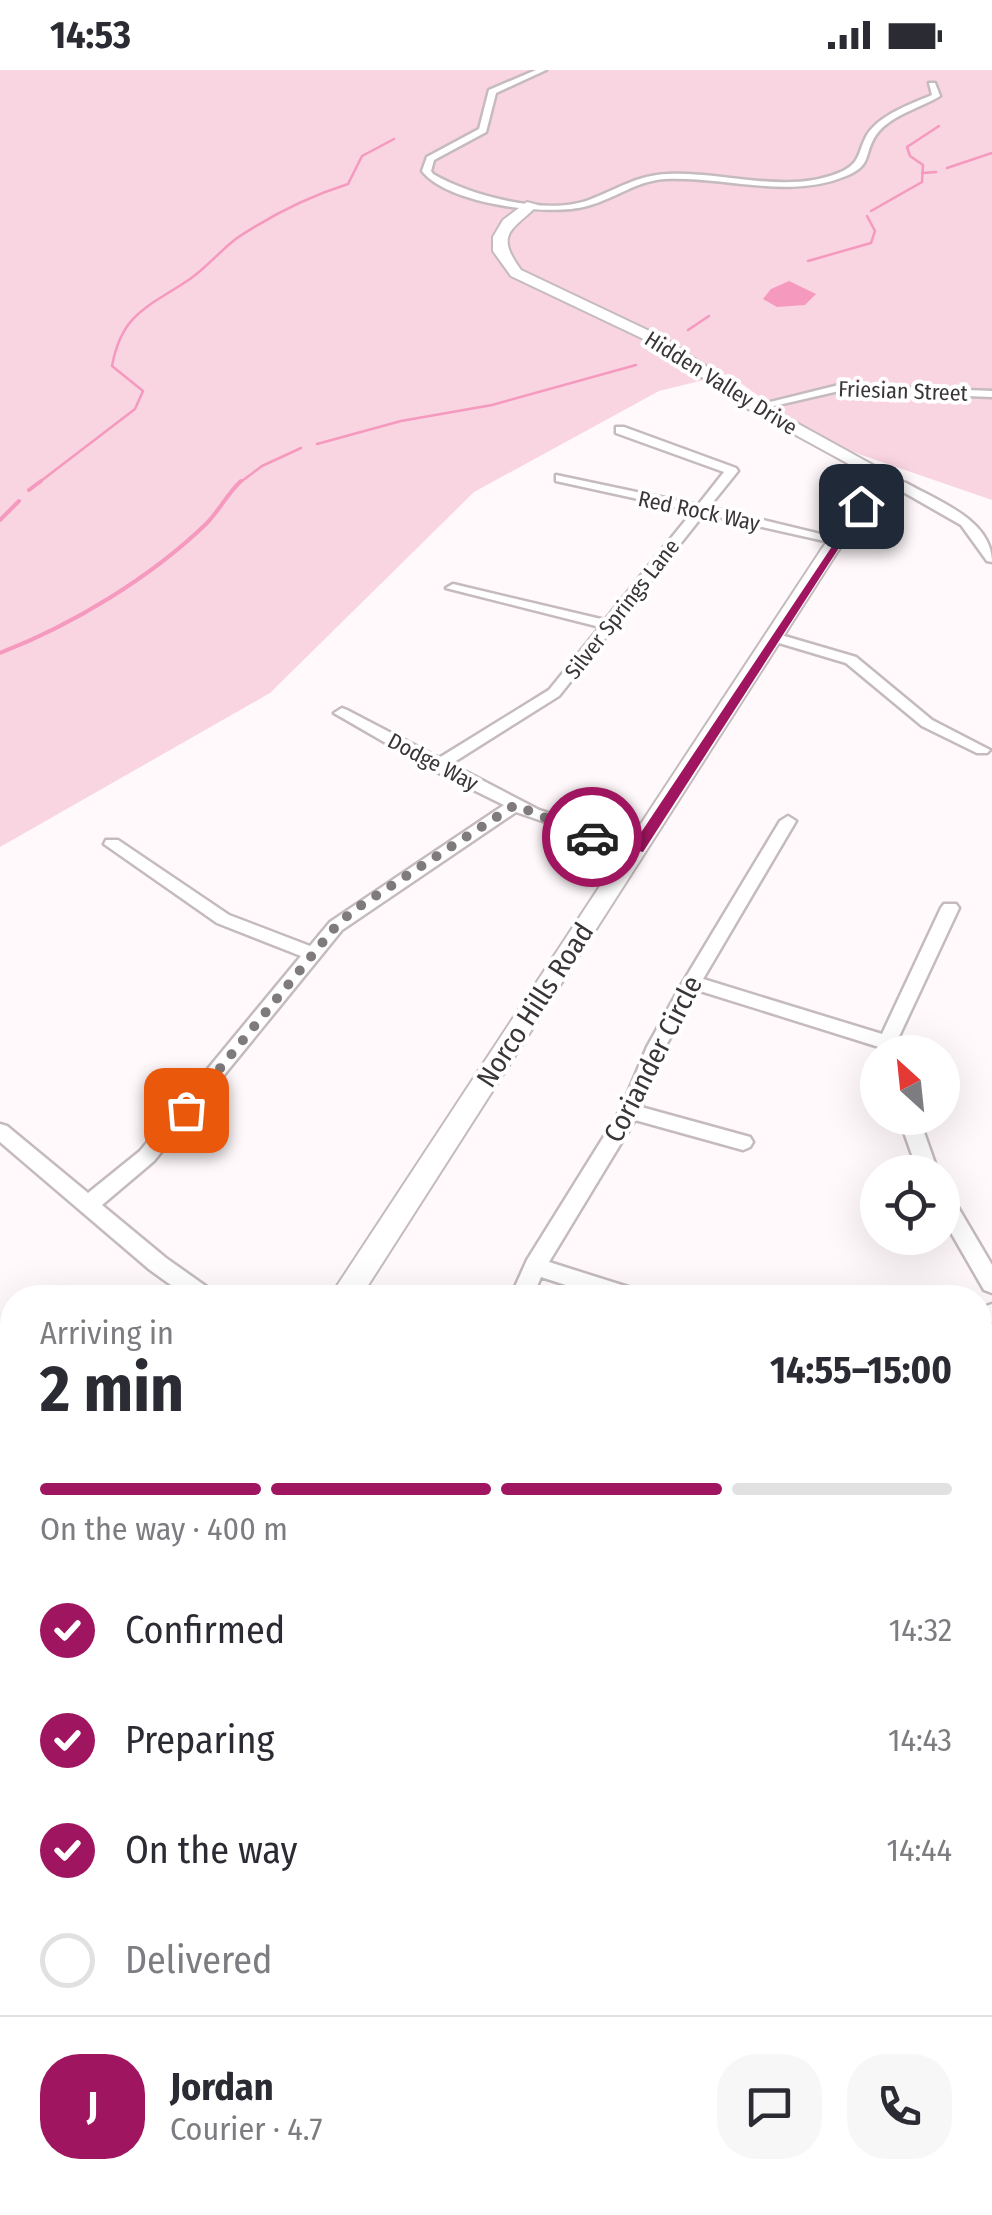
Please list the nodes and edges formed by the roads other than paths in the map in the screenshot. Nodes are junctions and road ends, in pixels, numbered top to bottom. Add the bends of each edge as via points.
1 (542, 70) edge
2 (932, 85) dead end
3 (532, 205) junction
4 (992, 394) edge
5 (756, 407) junction
6 (620, 430) dead end
7 (560, 478) dead end
8 (902, 486) junction
9 (700, 511) junction
10 (838, 540) junction
11 (992, 558) edge
12 (453, 588) dead end
13 (610, 625) junction
14 (774, 637) junction
15 (342, 713) dead end
16 (982, 750) dead end
17 (437, 766) junction
18 (515, 805) junction
19 (788, 821) dead end
20 (112, 844) dead end
21 (638, 848) junction
22 (950, 908) dead end
23 (313, 954) junction
24 (692, 982) junction
25 (895, 1035) edge
26 (860, 1038) edge
27 (630, 1111) junction
28 (0, 1131) edge
29 (743, 1142) dead end
30 (88, 1205) junction
31 (960, 1229) edge
32 (535, 1266) junction
33 (992, 1284) edge
34 (190, 1285) edge
35 (352, 1285) edge
36 (527, 1285) edge
37 (595, 1285) edge

1 - 3 street via 496,89 487,98 480,133 430,160 426,170 454,189
2 - 3 street via 936,96 872,134 862,163 831,178 662,177 630,183 596,203
3 - 5 street, Hidden Valley Drive via 500,238 500,251 516,272 657,340
4 - 5 street, Friesian Street via 839,388
5 - 8 street, Hidden Valley Drive
6 - 9 street, Silver Springs Lane via 732,471
7 - 9 street, Red Rock Way
8 - 10 street via 861,506
8 - 11 street via 966,522
9 - 10 street, Red Rock Way
9 - 13 street, Silver Springs Lane
10 - 14 street, Norco Hills Road
12 - 13 street
13 - 17 street, Silver Springs Lane via 554,693
14 - 16 street via 850,660 927,724
14 - 21 street, Norco Hills Road
15 - 17 street, Dodge Way
17 - 18 street, Dodge Way
18 - 21 street, Dodge Way
18 - 23 street via 354,910
19 - 24 street, Coriander Circle
20 - 23 street via 223,919
21 - 35 street, Norco Hills Road
22 - 25 street
23 - 30 street via 147,1156
24 - 26 street
24 - 27 street, Coriander Circle
27 - 29 street
27 - 32 street, Coriander Circle
28 - 30 street
30 - 34 street
31 - 33 street
32 - 36 street, Coriander Circle
32 - 37 street

